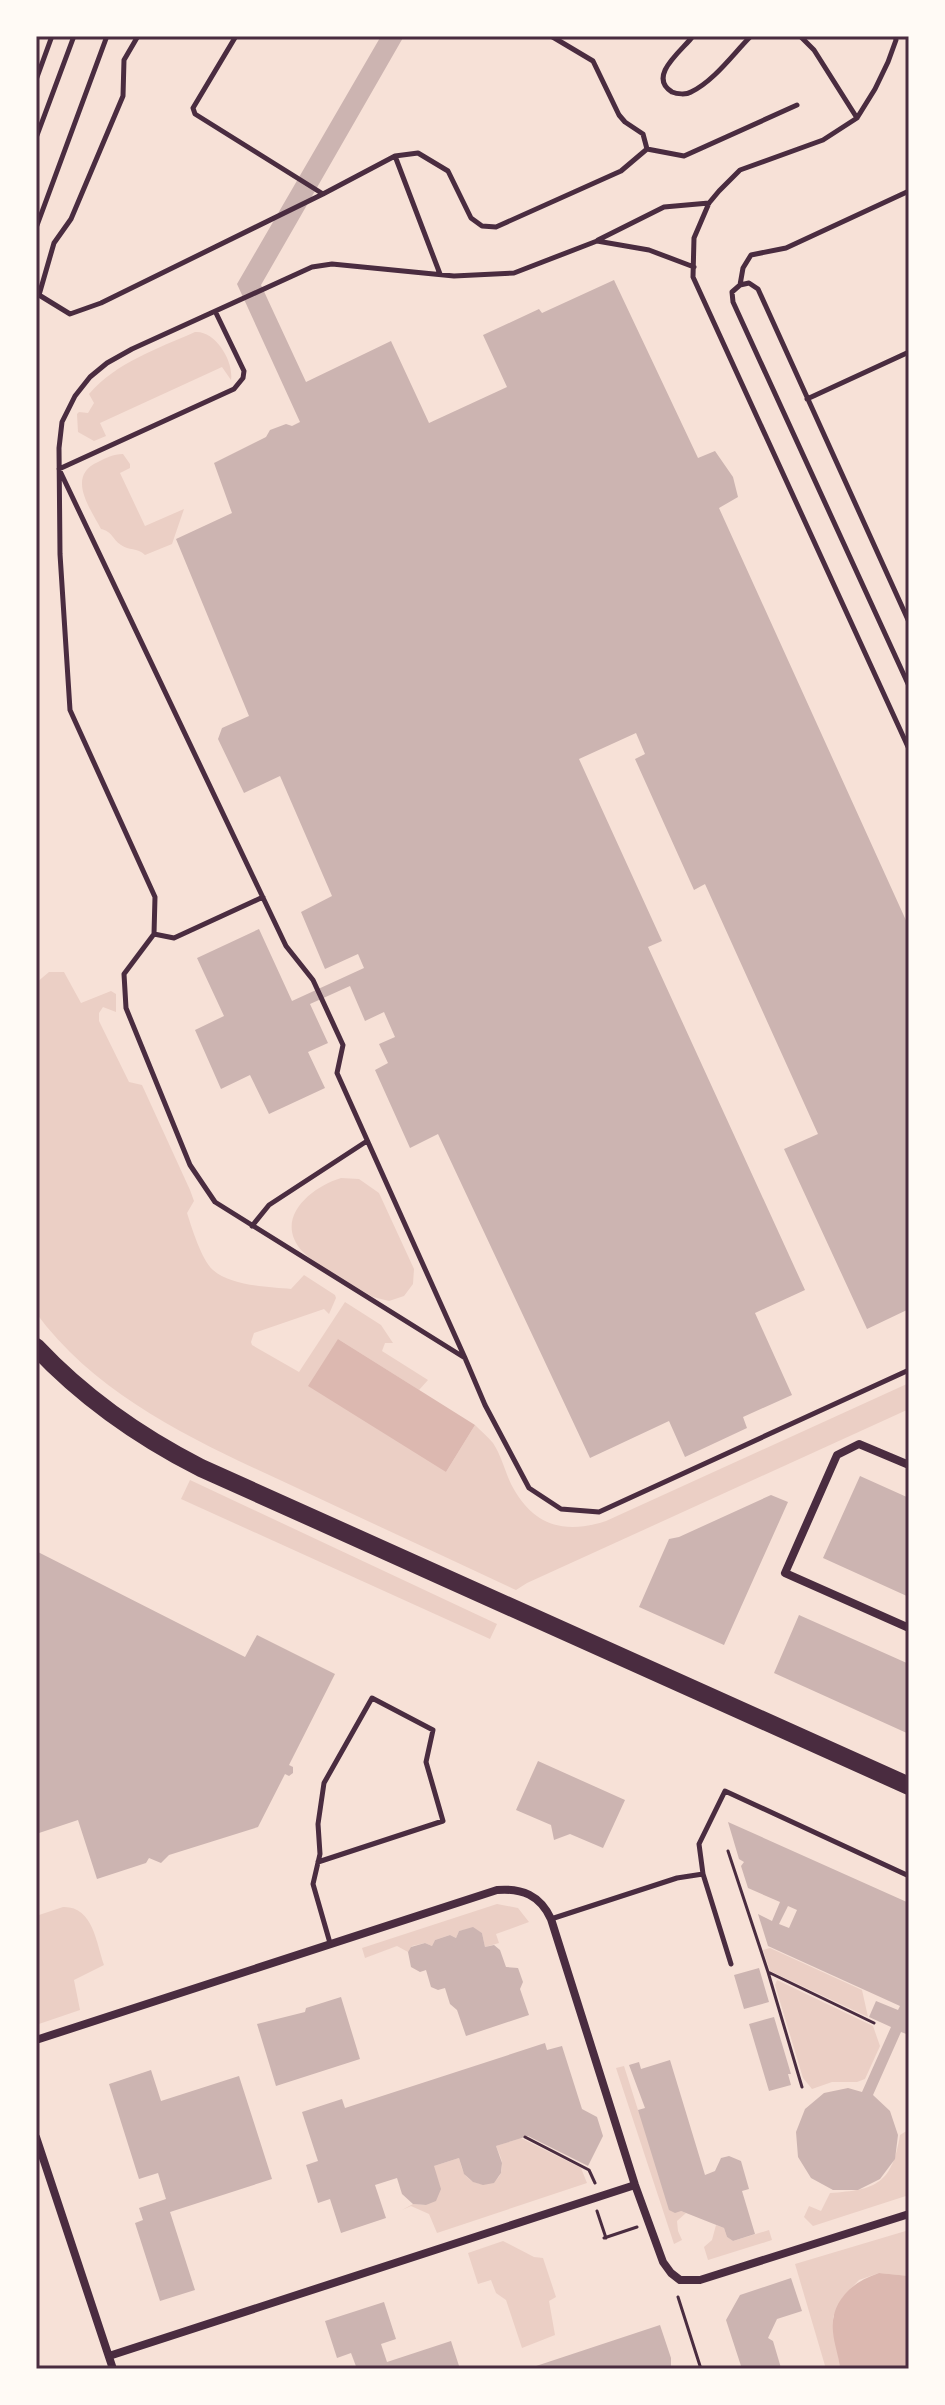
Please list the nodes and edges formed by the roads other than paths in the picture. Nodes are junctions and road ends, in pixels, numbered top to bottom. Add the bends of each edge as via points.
1 (52, 36) edge
2 (74, 36) edge
3 (107, 36) edge
4 (138, 36) edge
5 (236, 36) edge
6 (551, 36) edge
7 (751, 36) edge
8 (800, 36) edge
9 (898, 37) edge
10 (689, 38) edge
11 (36, 80) edge
12 (797, 105) dead end
13 (857, 118) junction
14 (36, 138) edge
15 (647, 149) junction
16 (395, 156) junction
17 (909, 191) edge
18 (323, 194) junction
19 (709, 203) junction
20 (36, 228) edge
21 (597, 241) junction
22 (694, 267) junction
23 (440, 275) junction
24 (740, 285) junction
25 (216, 313) junction
26 (909, 352) edge
27 (807, 399) junction
28 (59, 469) junction
29 (909, 622) edge
30 (909, 686) edge
31 (909, 749) edge
32 (263, 897) junction
33 (154, 934) junction
34 (367, 1141) junction
35 (252, 1226) junction
36 (36, 1347) edge
37 (465, 1358) junction
38 (909, 1370) edge
39 (909, 1465) edge
40 (909, 1628) edge
41 (909, 1786) edge
42 (318, 1862) junction
43 (703, 1874) junction
44 (909, 1876) edge
45 (551, 1919) junction
46 (330, 1943) junction
47 (731, 1964) dead end
48 (36, 2040) edge
49 (36, 2137) edge
50 (635, 2185) junction
51 (909, 2214) edge
52 (109, 2356) junction
53 (113, 2369) edge

1 - 11 lane
2 - 14 lane
3 - 20 lane
4 - 18 lane via 124,60 123,96 71,219 54,243 39,295 70,314 101,303
5 - 18 lane via 193,108 195,114
6 - 15 lane via 593,61 619,115 643,134
7 - 10 lane via 711,77 682,94 673,92 663,76
8 - 13 lane
9 - 13 lane
12 - 15 lane via 684,156
13 - 19 lane via 823,140 740,170
15 - 16 lane via 621,171 496,227 471,218 448,171 418,153
16 - 18 lane
16 - 23 lane
17 - 24 lane via 786,248 751,255
19 - 21 lane via 664,207
19 - 22 lane via 694,238
21 - 22 lane via 649,250
21 - 23 lane via 514,273
22 - 31 lane via 697,284
23 - 25 lane via 355,265 312,267
24 - 27 lane via 758,289
24 - 30 lane via 732,292 733,302
25 - 28 lane via 132,349 90,377 62,422
25 - 28 lane via 244,371 234,389
26 - 27 lane
27 - 29 lane
28 - 32 lane
28 - 33 lane via 70,710 155,897
32 - 33 lane via 174,938
32 - 34 lane via 286,946 313,980 343,1045 337,1073
33 - 35 lane via 124,974 126,1008 190,1165 215,1202
34 - 35 lane via 269,1205
34 - 37 lane
35 - 37 lane
36 - 41 main road via 84,1392 201,1468
37 - 38 lane via 529,1488 561,1509 599,1512
39 - 40 street via 859,1444 837,1455 785,1573
42 - 42 lane via 324,1783 372,1698 433,1730 426,1762 443,1821
42 - 46 lane via 313,1884
43 - 44 lane via 699,1844 725,1791
43 - 45 lane
43 - 47 lane
45 - 46 street via 532,1896 497,1890
45 - 50 street
46 - 48 street
49 - 52 street
50 - 51 street via 666,2268 689,2281
50 - 52 street
52 - 53 street

